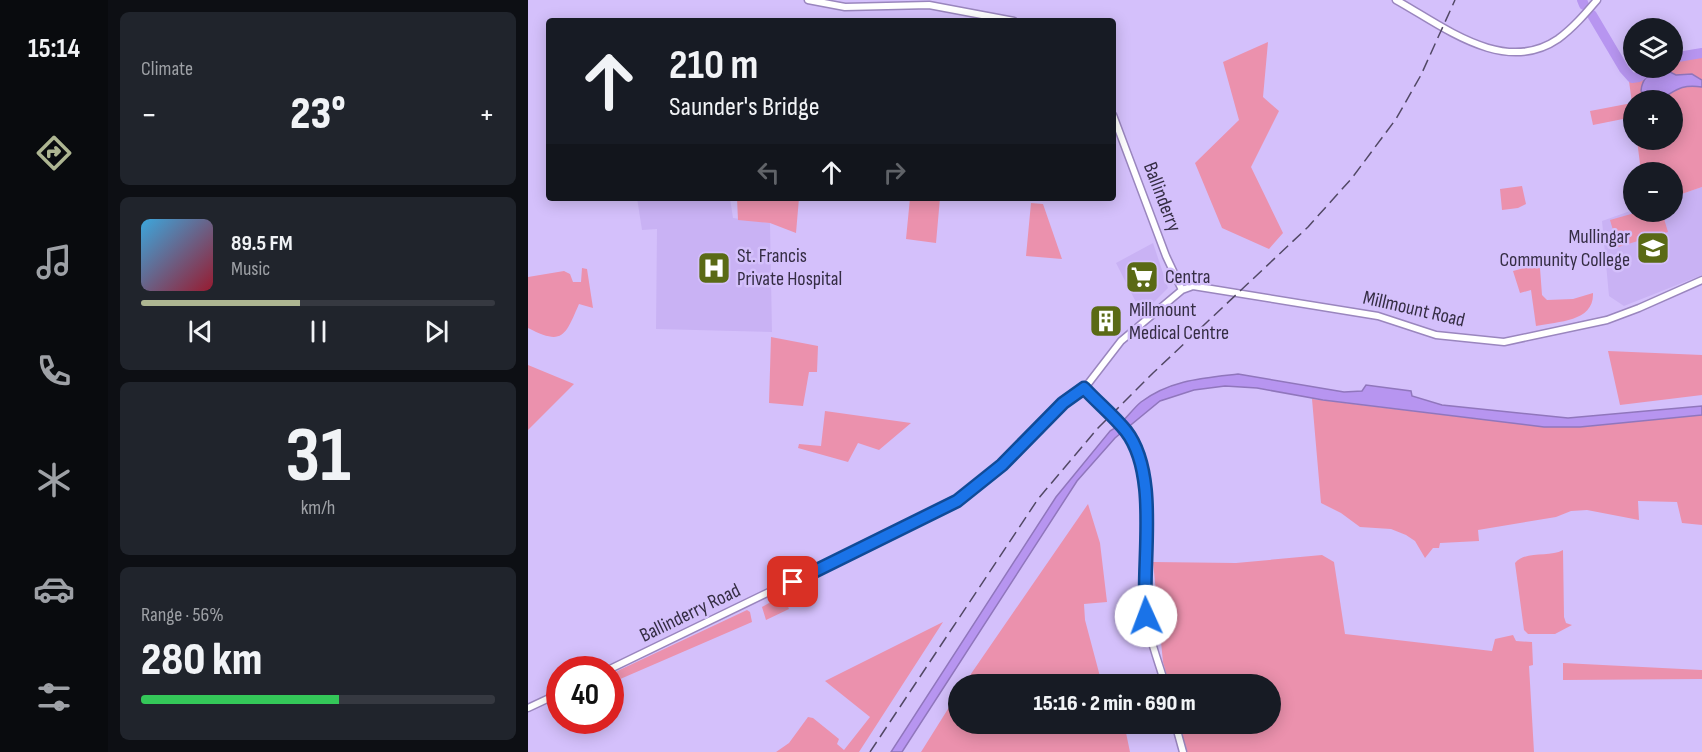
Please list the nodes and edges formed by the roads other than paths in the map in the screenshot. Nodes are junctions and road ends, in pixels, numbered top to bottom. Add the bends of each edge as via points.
1 (808, 0) edge
2 (1396, 0) edge
3 (1597, 0) edge
4 (998, 18) edge
5 (1116, 123) edge
6 (1702, 280) edge
7 (1182, 290) junction
8 (1084, 388) junction
9 (624, 662) edge
10 (1162, 674) edge
11 (546, 700) edge
12 (528, 708) edge
13 (1178, 734) edge
14 (1183, 752) edge

1 - 4 street via 845,7 929,5
2 - 3 street via 1464,37 1506,53 1530,51 1556,40
5 - 7 street, Ballinderry
6 - 7 street, Millmount Road via 1606,320 1504,342 1436,335 1378,316 1283,299 1193,286
7 - 8 street, Ballinderry Road via 1121,341
8 - 9 street, Ballinderry Road via 1063,403 1002,465 957,501
8 - 10 street, bridge via 1127,433 1143,469 1146,616
11 - 12 street
13 - 14 street

